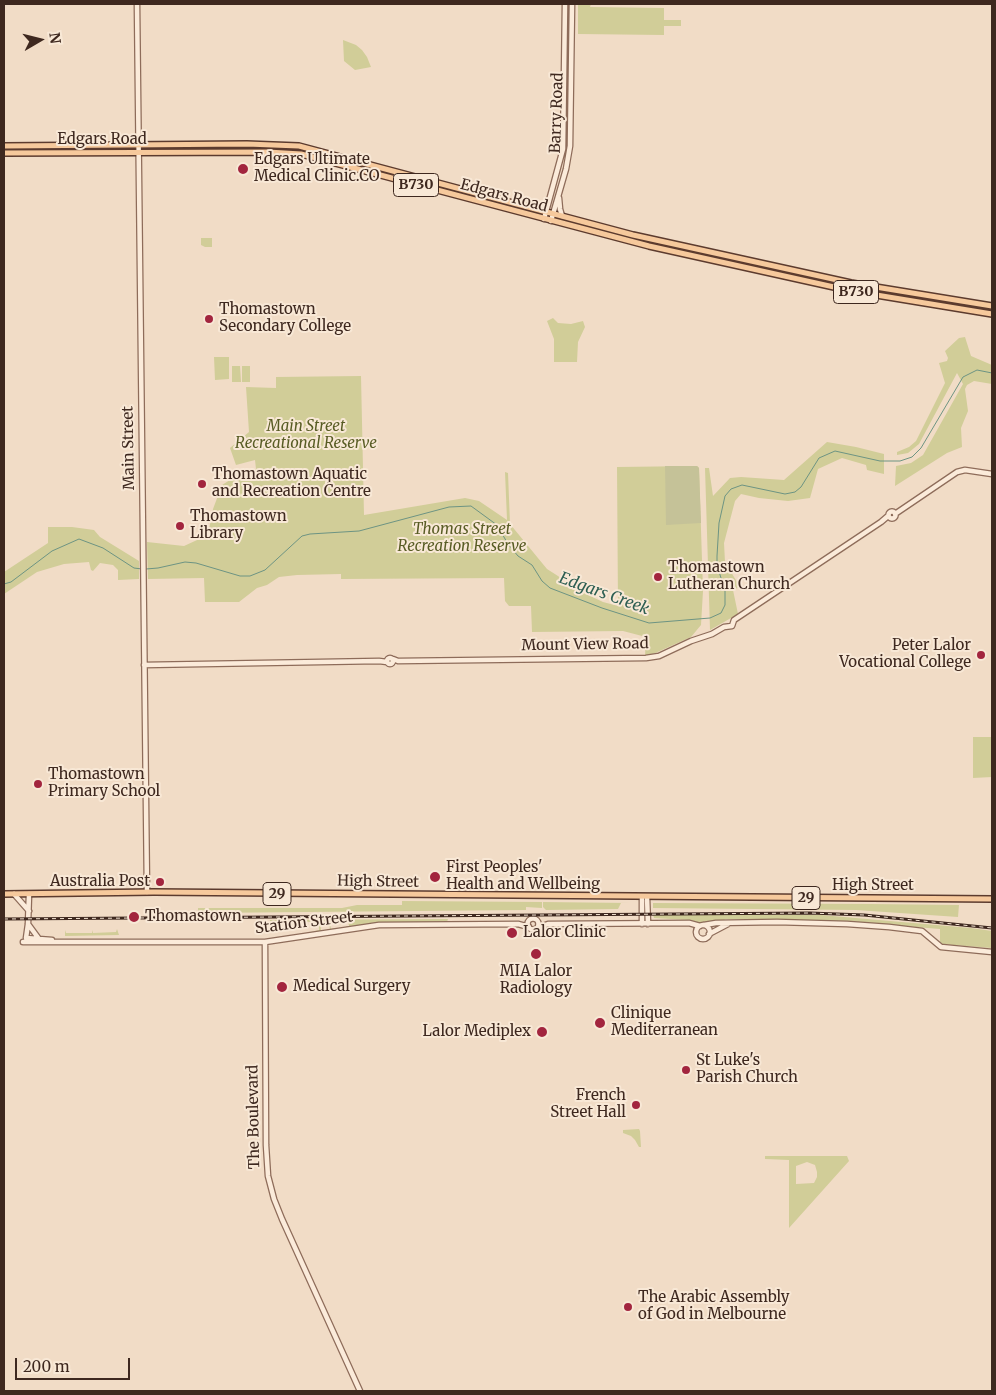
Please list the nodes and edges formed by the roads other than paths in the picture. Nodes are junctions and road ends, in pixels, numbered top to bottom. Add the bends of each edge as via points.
1 (137, 4) edge
2 (564, 4) edge
3 (572, 4) edge
4 (563, 116) junction
5 (570, 116) junction
6 (139, 145) junction
7 (4, 146) edge
8 (4, 153) edge
9 (138, 153) junction
10 (559, 191) junction
11 (546, 212) junction
12 (553, 214) junction
13 (562, 216) junction
14 (544, 219) junction
15 (551, 221) junction
16 (766, 264) junction
17 (764, 272) junction
18 (912, 293) junction
19 (911, 301) junction
20 (992, 306) edge
21 (992, 314) edge
22 (992, 474) edge
23 (144, 665) junction
24 (147, 892) junction
25 (4, 894) edge
26 (14, 894) junction
27 (29, 894) junction
28 (644, 897) junction
29 (992, 900) edge
30 (29, 911) junction
31 (530, 920) junction
32 (538, 921) junction
33 (684, 923) junction
34 (731, 923) junction
35 (28, 924) junction
36 (518, 924) junction
37 (548, 924) junction
38 (645, 924) junction
39 (702, 925) junction
40 (528, 926) junction
41 (537, 928) junction
42 (696, 932) junction
43 (709, 934) junction
44 (40, 939) junction
45 (25, 940) junction
46 (63, 942) junction
47 (265, 942) junction
48 (992, 952) edge
49 (360, 1391) edge

1 - 6 street, Main Street
2 - 4 street, Barry Road
3 - 5 street, Barry Road
4 - 5 street
4 - 11 street, Barry Road via 563,149
5 - 10 street, Barry Road via 570,151
6 - 7 main road, Edgars Road / B730
6 - 9 street, Main Street
6 - 11 main road, Edgars Road / B730 via 299,146
8 - 9 main road, Edgars Road / B730
9 - 14 main road, Edgars Road / B730 via 300,154
9 - 23 street, Main Street
10 - 12 street, Barry Road
10 - 13 street
11 - 12 main road, Edgars Road / B730
11 - 14 street, Barry Road
12 - 13 main road, Edgars Road / B730
12 - 15 street, Barry Road
13 - 16 main road, Edgars Road / B730
14 - 15 main road, Edgars Road / B730
15 - 17 main road, Edgars Road / B730
16 - 17 main road
16 - 18 main road, Edgars Road / B730
17 - 19 main road, Edgars Road / B730
18 - 19 main road
18 - 20 main road, Edgars Road / B730
19 - 21 main road, Edgars Road / B730
22 - 23 street, Mount View Road via 960,471 901,509 890,512 889,517 734,620 732,626 659,656
23 - 24 street, Main Street
24 - 27 main road, High Street / 29
24 - 28 main road, High Street / 29
25 - 26 main road, High Street / 29
26 - 27 main road, High Street / 29
26 - 30 street
27 - 30 street
28 - 29 main road, High Street / 29
28 - 38 street
30 - 35 street
31 - 32 street
31 - 36 street, Station Street
31 - 40 street
32 - 37 street
32 - 41 street
33 - 38 street
33 - 39 street
33 - 42 street
34 - 39 street
34 - 43 street
34 - 48 street via 836,924 921,930 941,947
35 - 44 street
35 - 45 street
36 - 40 street, Station Street
36 - 47 street, Station Street via 379,925
37 - 38 street
37 - 41 street
39 - 42 street
39 - 43 street via 708,927
40 - 41 street via 532,930
42 - 43 street via 701,938
44 - 45 street, Station Street
44 - 46 street, Station Street
45 - 46 street, Station Street
46 - 47 street, Station Street
47 - 49 street, The Boulevard via 268,1176 282,1219

